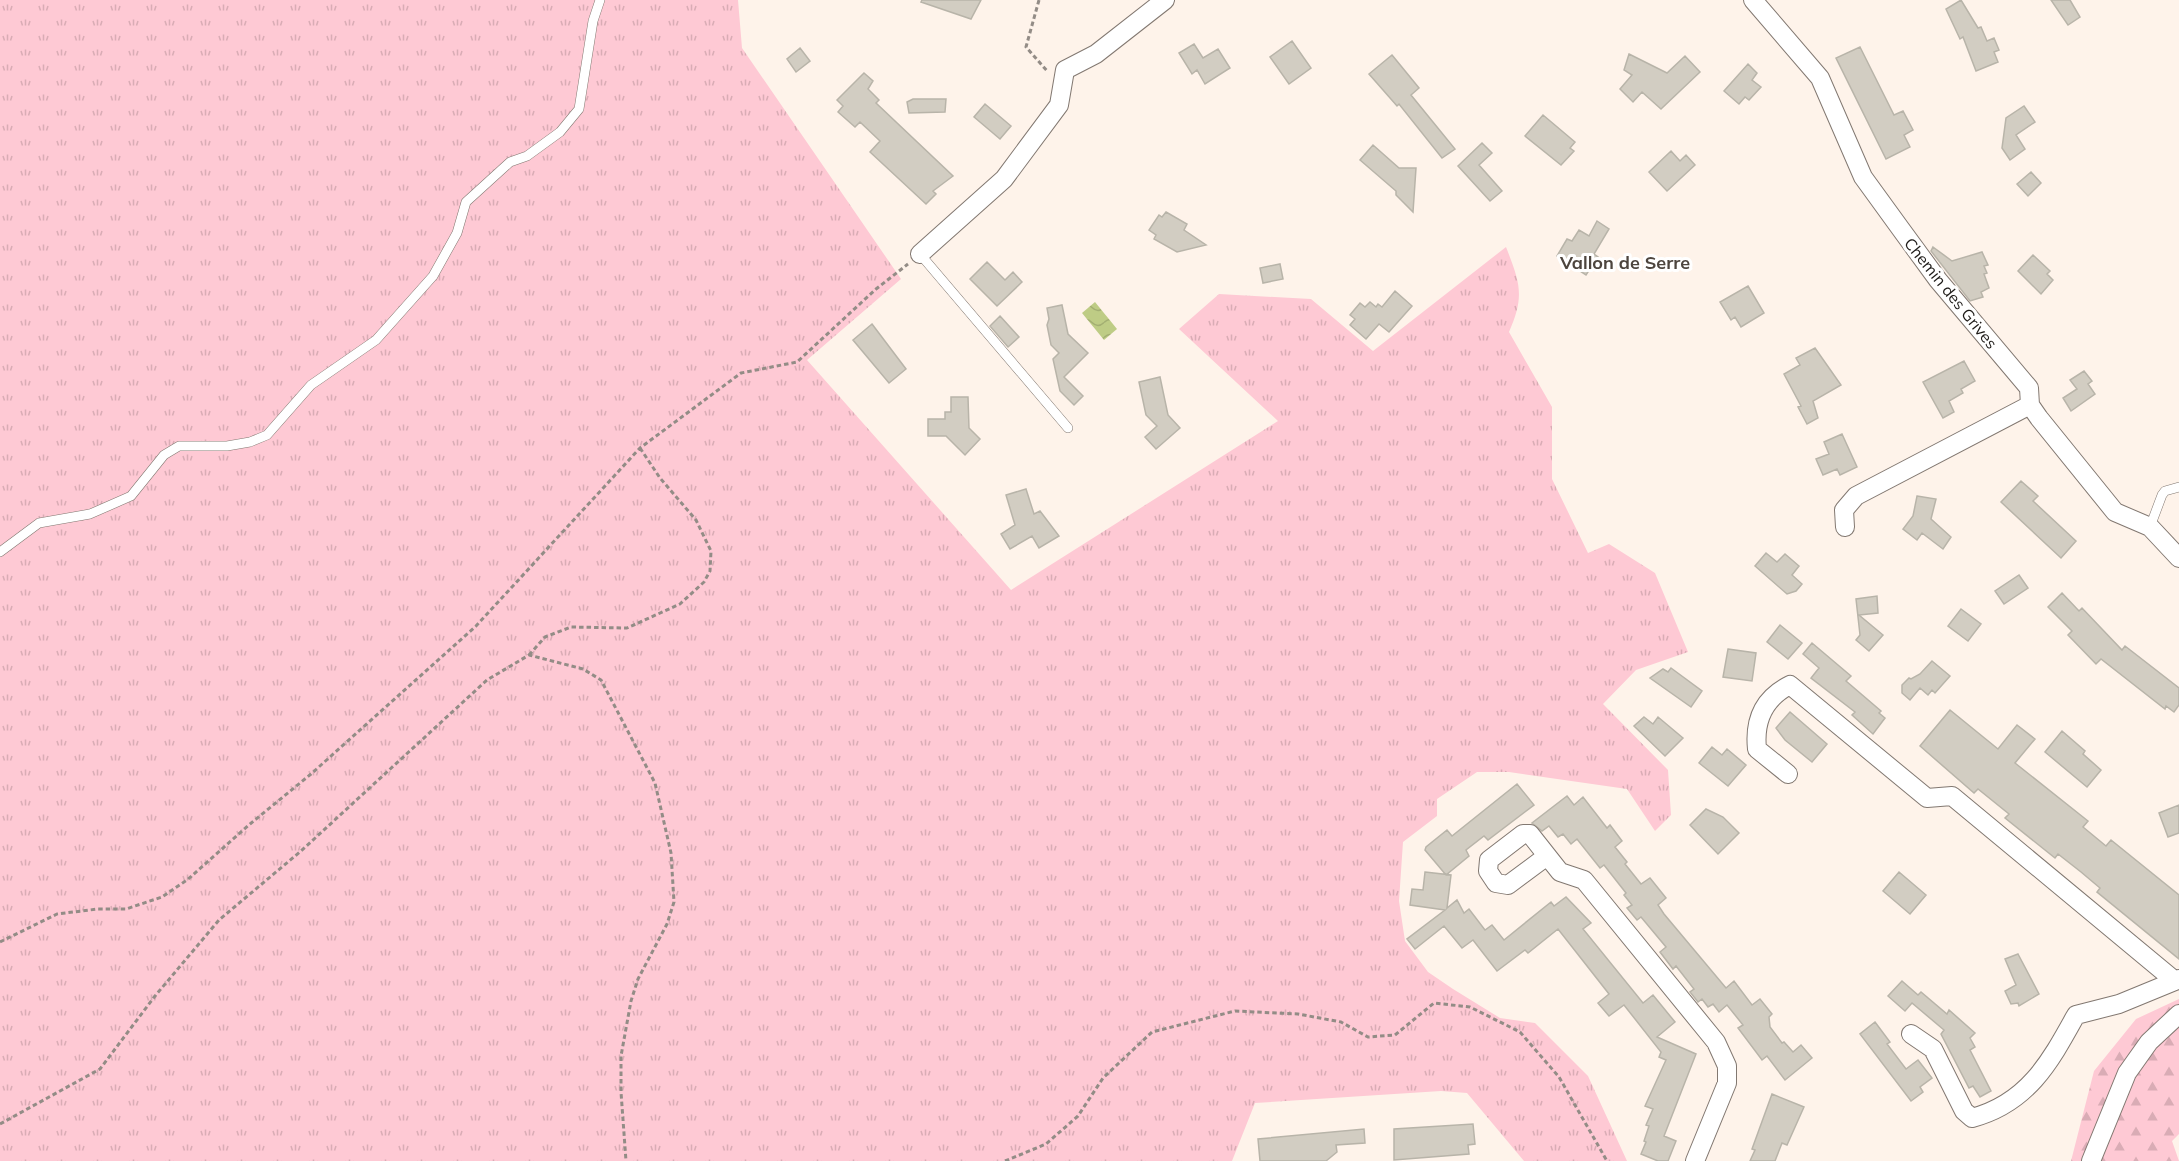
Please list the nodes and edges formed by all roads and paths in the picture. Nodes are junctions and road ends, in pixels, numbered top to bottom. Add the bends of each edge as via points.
1 (600, 0) edge
2 (1039, 0) edge
3 (1165, 0) edge
4 (1756, 1) edge
5 (1061, 82) junction
6 (920, 254) junction
7 (2030, 405) junction
8 (1068, 428) dead end
9 (640, 448) junction
10 (2179, 487) edge
11 (2150, 526) junction
12 (1845, 527) dead end
13 (0, 552) edge
14 (2179, 558) edge
15 (529, 654) junction
16 (1788, 774) dead end
17 (1547, 856) dead end
18 (0, 942) edge
19 (2177, 980) edge
20 (2179, 1014) edge
21 (1911, 1034) dead end
22 (0, 1124) edge
23 (626, 1161) edge
24 (1005, 1161) edge
25 (1607, 1161) edge
26 (1695, 1161) edge
27 (2091, 1161) edge

1 - 13 lane via 579,109 560,132 527,156 510,162 466,202 457,233 433,276 376,340 311,385 267,435 227,446 179,446 164,454 131,496 90,514 39,523
2 - 5 path via 1026,47
3 - 5 street via 1096,54 1065,70
4 - 7 street, Chemin des Grives via 1820,78 1863,177 1938,280 2029,388
5 - 6 street via 1059,105 1004,179
6 - 8 lane
6 - 9 path via 797,362 741,373
7 - 11 street, Chemin des Grives via 2115,512
7 - 12 street via 1856,496 1844,510
9 - 15 path via 696,520 711,551 710,571 680,604 627,628 571,627 545,637
9 - 18 path via 476,626 187,880 162,897 126,909 57,914
10 - 11 lane via 2162,495
11 - 14 street, Chemin des Grives
15 - 22 path via 487,680 301,851 219,920 100,1069
15 - 23 path via 584,669 601,680 655,783 671,853 674,902 668,924 631,1001 621,1056
16 - 19 street via 1757,748 1756,735 1759,714 1777,691 1790,685 1927,798 1952,796
17 - 26 street via 1560,872 1584,880 1716,1042 1727,1066 1727,1083
19 - 21 street via 2119,1004 2076,1015 2047,1066 2029,1088 1987,1114 1972,1118 1964,1111 1933,1049
20 - 27 street via 2149,1042 2127,1073
24 - 25 path via 1046,1144 1078,1116 1103,1078 1152,1032 1235,1011 1298,1014 1341,1022 1368,1037 1395,1035 1434,1003 1470,1007 1520,1032 1559,1077

